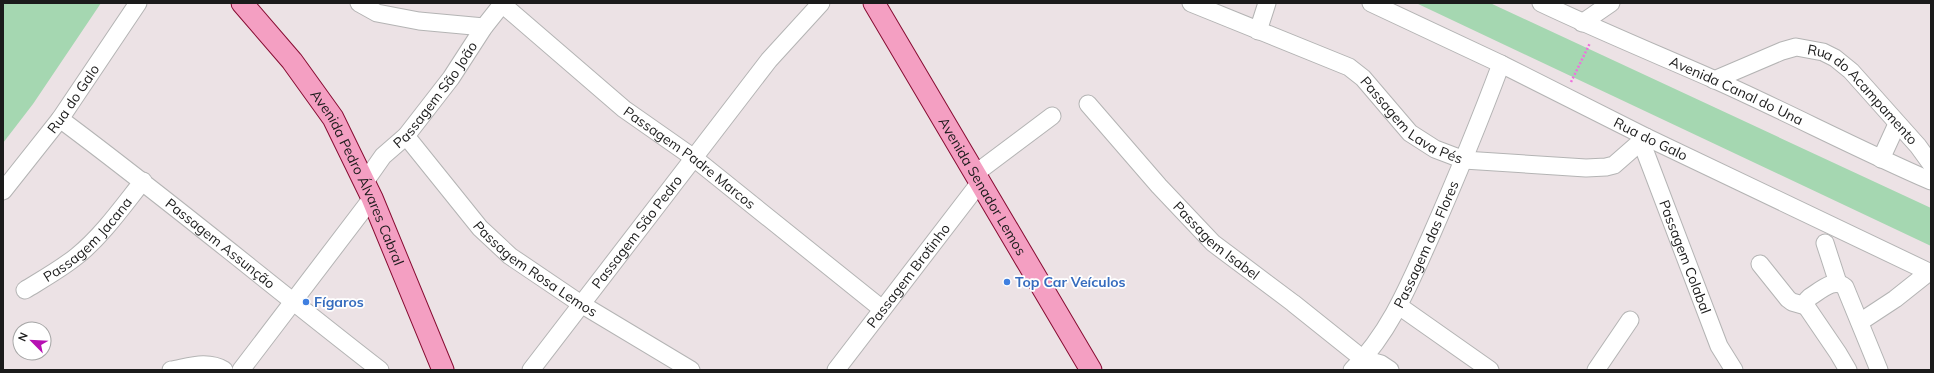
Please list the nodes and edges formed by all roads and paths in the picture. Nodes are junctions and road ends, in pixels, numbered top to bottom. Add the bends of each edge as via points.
1 (138, 3) edge
2 (242, 3) edge
3 (359, 3) edge
4 (502, 3) edge
5 (821, 3) edge
6 (874, 3) edge
7 (1191, 3) edge
8 (1268, 3) edge
9 (1371, 3) edge
10 (1541, 3) edge
11 (1612, 3) edge
12 (1589, 26) junction
13 (484, 27) junction
14 (1258, 31) junction
15 (1501, 64) junction
16 (1714, 80) junction
17 (1564, 96) junction
18 (1088, 104) dead end
19 (1052, 116) dead end
20 (60, 119) junction
21 (1897, 124) junction
22 (406, 136) junction
23 (1644, 139) junction
24 (694, 158) junction
25 (1881, 159) junction
26 (1464, 160) junction
27 (1931, 164) edge
28 (978, 177) junction
29 (143, 181) junction
30 (1931, 181) edge
31 (368, 190) junction
32 (3, 191) edge
33 (1825, 243) dead end
34 (1760, 264) dead end
35 (1930, 272) edge
36 (1838, 283) junction
37 (25, 290) dead end
38 (292, 302) junction
39 (581, 304) junction
40 (1399, 306) junction
41 (1806, 306) junction
42 (882, 309) junction
43 (1630, 320) dead end
44 (1860, 322) junction
45 (1362, 366) edge
46 (1876, 369) edge
47 (171, 370) edge
48 (224, 370) edge
49 (241, 370) edge
50 (380, 370) edge
51 (443, 370) edge
52 (531, 370) edge
53 (691, 370) edge
54 (836, 370) edge
55 (1091, 370) edge
56 (1390, 370) edge
57 (1490, 370) edge
58 (1596, 370) edge
59 (1734, 370) edge
60 (1848, 370) edge

1 - 20 street, Rua do Galo
2 - 31 main road, Avenida Pedro Álvares Cabral via 292,61 333,118
3 - 13 street via 377,13 419,21
4 - 13 street, Passagem São João
4 - 24 street, Passagem Padre Marcos via 624,109
5 - 24 street, Passagem São Pedro via 769,60
6 - 28 main road, Avenida Senador Lemos
7 - 14 street, Passagem Lava Pés
8 - 14 street
9 - 15 street, Rua do Galo
10 - 12 street, Avenida Canal do Una
11 - 12 street
12 - 16 street, Avenida Canal do Una
12 - 17 path
13 - 22 street, Passagem São João via 451,78
14 - 26 street, Passagem Lava Pés via 1349,67 1363,78 1410,133 1435,149
15 - 17 street, Rua do Galo
15 - 26 street, Passagem das Flores
16 - 21 street, Rua do Acampamento via 1782,51 1796,47 1808,48 1835,58 1851,71
16 - 25 street, Avenida Canal do Una
17 - 23 street, Rua do Galo
18 - 45 street, Passagem Isabel via 1159,186 1213,243 1293,302
19 - 28 street, Passagem Brotinho
20 - 29 street, Passagem Assunção
20 - 32 street, Rua do Galo
21 - 25 street
21 - 27 street, Rua do Acampamento
22 - 31 street, Passagem São João via 383,156
22 - 39 street, Passagem Rosa Lemos via 496,245
23 - 26 street, Passagem Lava Pés via 1621,160 1606,167
23 - 35 street, Rua do Galo
23 - 59 street, Passagem Colabal via 1719,346
24 - 39 street, Passagem São Pedro
24 - 42 street, Passagem Padre Marcos
25 - 30 street, Avenida Canal do Una
26 - 40 street, Passagem das Flores
28 - 42 street, Passagem Brotinho
28 - 55 main road, Avenida Senador Lemos
29 - 37 street, Passagem Jacana via 110,222 78,255
29 - 38 street, Passagem Assunção
31 - 38 street, Passagem São João
31 - 51 main road, Avenida Pedro Álvares Cabral
33 - 36 street
34 - 41 street via 1788,299
35 - 44 street
36 - 41 street via 1832,283 1810,297
36 - 44 street via 1845,287
38 - 49 street, Passagem São João
38 - 50 street, Passagem Assunção
39 - 52 street, Passagem São Pedro
39 - 53 street, Passagem Rosa Lemos
40 - 45 street, Passagem das Flores
40 - 57 street
41 - 60 street
42 - 54 street, Passagem Brotinho
43 - 58 street
44 - 46 street
45 - 56 street, Passagem Isabel via 1381,364
47 - 48 street via 206,364

